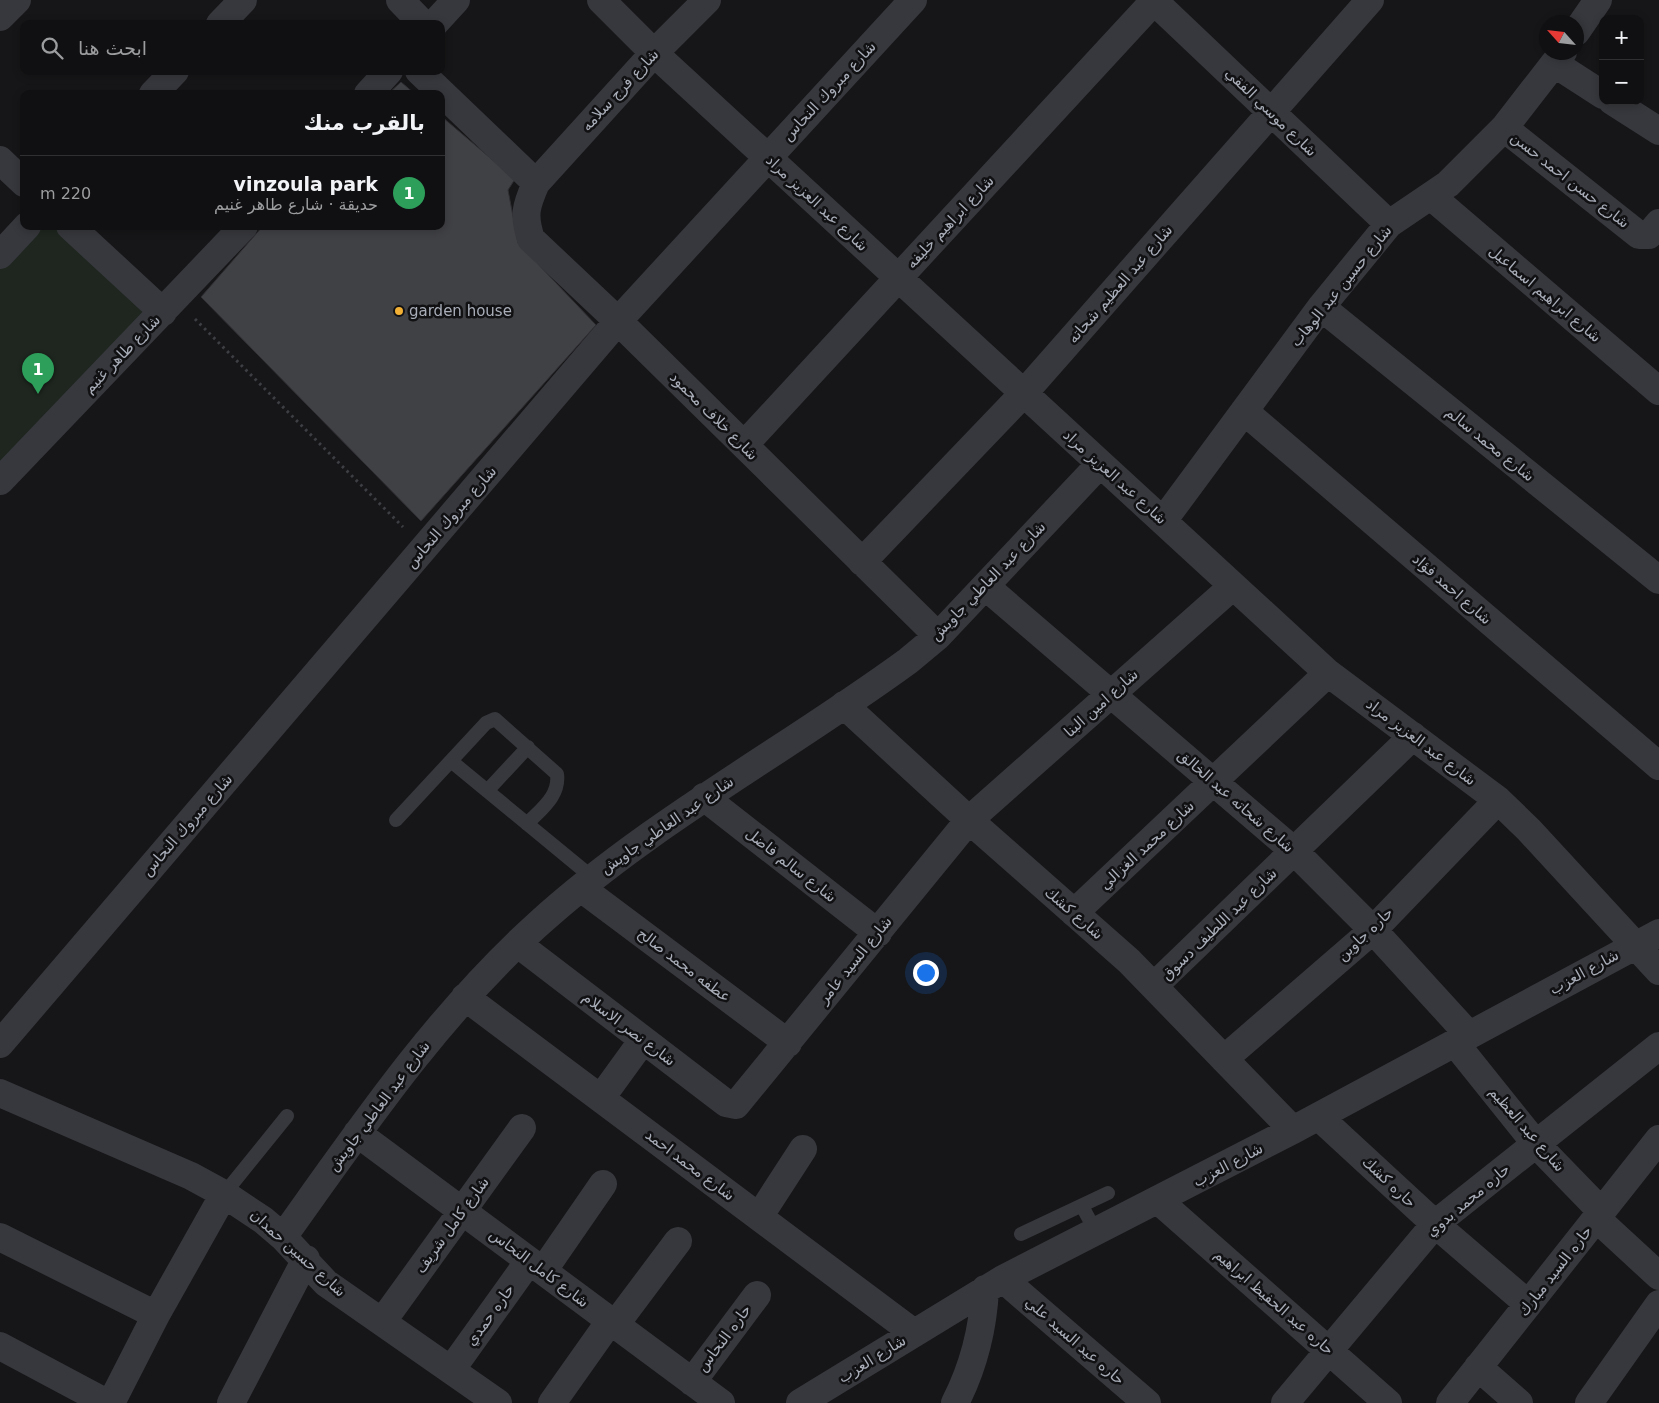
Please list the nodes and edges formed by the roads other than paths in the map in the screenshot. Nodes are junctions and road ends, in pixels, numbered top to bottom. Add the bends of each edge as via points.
1 (17, 0) edge
2 (243, 0) edge
3 (400, 0) edge
4 (456, 0) edge
5 (601, 0) edge
6 (707, 0) edge
7 (913, 0) edge
8 (1154, 0) edge
9 (1370, 0) edge
10 (1596, 1) edge
11 (0, 17) edge
12 (224, 20) edge
13 (419, 20) edge
14 (438, 20) edge
15 (1584, 20) edge
16 (654, 53) junction
17 (1557, 60) edge
18 (1561, 60) edge
19 (171, 75) edge
20 (385, 75) edge
21 (423, 75) edge
22 (157, 90) edge
23 (372, 90) edge
24 (439, 90) edge
25 (1599, 92) edge
26 (445, 96) edge
27 (1618, 105) edge
28 (1271, 111) junction
29 (1504, 128) junction
30 (1659, 131) edge
31 (768, 158) junction
32 (0, 160) edge
33 (20, 179) edge
34 (536, 183) junction
35 (1432, 197) junction
36 (1659, 223) edge
37 (1389, 224) junction
38 (23, 230) edge
39 (75, 230) edge
40 (240, 230) edge
41 (0, 255) edge
42 (898, 278) junction
43 (169, 306) junction
44 (1321, 307) junction
45 (618, 321) junction
46 (1659, 391) edge
47 (1024, 394) junction
48 (1244, 411) junction
49 (744, 445) junction
50 (1100, 464) junction
51 (0, 481) edge
52 (1163, 521) junction
53 (862, 562) junction
54 (1659, 580) edge
55 (985, 586) junction
56 (1233, 586) junction
57 (938, 636) junction
58 (1328, 673) junction
59 (1111, 694) junction
60 (844, 705) junction
61 (1413, 736) junction
62 (528, 747) junction
63 (451, 761) junction
64 (1659, 766) edge
65 (1213, 782) junction
66 (487, 791) junction
67 (704, 797) junction
68 (1498, 800) junction
69 (396, 820) dead end
70 (969, 820) junction
71 (527, 824) junction
72 (1294, 851) junction
73 (587, 883) junction
74 (1074, 913) junction
75 (1373, 930) junction
76 (878, 932) junction
77 (1647, 938) edge
78 (518, 944) junction
79 (1659, 971) edge
80 (1154, 986) junction
81 (465, 997) junction
82 (1462, 1039) junction
83 (643, 1040) junction
84 (788, 1043) junction
85 (0, 1044) edge
86 (1659, 1046) edge
87 (1224, 1059) junction
88 (0, 1093) edge
89 (600, 1098) junction
90 (742, 1100) joint
91 (287, 1116) dead end
92 (1319, 1117) junction
93 (522, 1128) dead end
94 (1293, 1130) junction
95 (358, 1133) junction
96 (1659, 1139) edge
97 (1536, 1144) junction
98 (803, 1149) dead end
99 (604, 1184) dead end
100 (1108, 1193) dead end
101 (224, 1194) junction
102 (1159, 1201) junction
103 (1082, 1206) junction
104 (462, 1211) junction
105 (1599, 1215) junction
106 (759, 1217) junction
107 (1434, 1224) junction
108 (1096, 1232) junction
109 (1021, 1234) dead end
110 (0, 1237) edge
111 (283, 1237) junction
112 (678, 1241) dead end
113 (306, 1259) junction
114 (536, 1266) junction
115 (1659, 1276) edge
116 (994, 1284) junction
117 (757, 1295) dead end
118 (1528, 1304) junction
119 (1659, 1304) edge
120 (156, 1315) junction
121 (382, 1322) junction
122 (613, 1323) junction
123 (914, 1333) junction
124 (0, 1346) edge
125 (1329, 1351) junction
126 (1478, 1367) junction
127 (451, 1370) junction
128 (692, 1382) junction
129 (1142, 1401) edge
130 (107, 1403) edge
131 (112, 1403) edge
132 (231, 1403) edge
133 (498, 1403) edge
134 (552, 1403) edge
135 (721, 1403) edge
136 (800, 1403) edge
137 (955, 1403) edge
138 (1285, 1403) edge
139 (1388, 1403) edge
140 (1450, 1403) edge
141 (1518, 1403) edge
142 (1589, 1403) edge

1 - 11 street
2 - 12 street
3 - 13 street
4 - 14 street
5 - 16 street, شارع عبد العزيز مراد
6 - 16 street, شارع فرج سلامه
7 - 31 street, شارع مبروك النحاس
8 - 28 street, شارع موسي الفقي
8 - 42 street, شارع ابراهيم خليفه
9 - 28 street, شارع عبد العظيم شحاته
10 - 15 street
16 - 31 street, شارع عبد العزيز مراد
16 - 34 street, شارع فرج سلامه
17 - 29 street, شارع حسين عبد الوهاب
18 - 25 street
19 - 22 street
20 - 23 street
21 - 24 street
26 - 34 street
27 - 30 street
28 - 37 street, شارع موسي الفقي
28 - 47 street, شارع عبد العظيم شحاته
29 - 35 street, شارع حسين عبد الوهاب
29 - 36 street, شارع حسن احمد حسن via 1639,235 1649,235
31 - 42 street, شارع عبد العزيز مراد
31 - 45 street, شارع مبروك النحاس
32 - 33 street
34 - 45 street, شارع خلاف محمود via 525,220 531,239
35 - 37 street, شارع حسين عبد الوهاب
35 - 46 street, شارع ابراهيم اسماعيل
37 - 44 street, شارع حسين عبد الوهاب
38 - 41 street
39 - 43 street
40 - 43 street, شارع طاهر غنيم
42 - 47 street, شارع عبد العزيز مراد
42 - 49 street, شارع ابراهيم خليفه
43 - 51 street, شارع طاهر غنيم
44 - 48 street, شارع حسين عبد الوهاب
44 - 54 street, شارع محمد سالم
45 - 49 street, شارع خلاف محمود
45 - 85 street, شارع مبروك النحاس
47 - 50 street, شارع عبد العزيز مراد
47 - 53 street, شارع عبد العظيم شحاته
48 - 52 street, شارع حسين عبد الوهاب
48 - 64 street, شارع احمد فؤاد
49 - 53 street, شارع خلاف محمود
50 - 52 street, شارع عبد العزيز مراد
50 - 55 street, شارع عبد العاطي جاويش
52 - 56 street, شارع عبد العزيز مراد
53 - 57 street, شارع خلاف محمود
55 - 57 street, شارع عبد العاطي جاويش
55 - 59 street, شارع شحاته عبد الخالق
56 - 58 street, شارع عبد العزيز مراد
56 - 59 street, شارع امين البنا
57 - 60 street, شارع عبد العاطي جاويش
58 - 61 street, شارع عبد العزيز مراد
58 - 65 street, شارع محمد الغزالي
59 - 65 street, شارع شحاته عبد الخالق
59 - 70 street, شارع امين البنا
60 - 67 street, شارع عبد العاطي جاويش
60 - 70 street, شارع كشك
61 - 68 street, شارع عبد العزيز مراد
61 - 72 street, شارع عبد اللطيف دسوق
62 - 63 lane via 501,722 490,720
62 - 66 lane
62 - 71 lane via 557,774 558,783 553,797
63 - 66 lane
63 - 69 lane
65 - 72 street, شارع شحاته عبد الخالق
65 - 74 street, شارع محمد الغزالي
66 - 71 lane
67 - 73 street, شارع عبد العاطي جاويش via 611,862
67 - 76 street, شارع سالم فاضل
68 - 75 street, حاره جاوين
68 - 77 street, شارع عبد العزيز مراد
70 - 74 street, شارع كشك
70 - 76 street, شارع السيد عامر
71 - 73 lane
72 - 75 street, شارع شحاته عبد الخالق
72 - 80 street, شارع عبد اللطيف دسوق
73 - 78 street, شارع عبد العاطي جاويش
73 - 84 street, عطفه محمد صالح
74 - 80 street, شارع كشك
75 - 82 street, شارع شحاته عبد الخالق
75 - 87 street, حاره جاوين
76 - 84 street, شارع السيد عامر
77 - 79 street, شارع عبد العزيز مراد
77 - 82 street, شارع العزب
78 - 81 street, شارع عبد العاطي جاويش
78 - 83 street, شارع نصر الاسلام
80 - 87 street, شارع كشك
81 - 89 street, شارع محمد احمد
81 - 95 street, شارع عبد العاطي جاويش via 409,1063
82 - 92 street, شارع العزب
82 - 97 street, شارع عبد العظيم
83 - 89 street
83 - 90 street, شارع نصر الاسلام via 726,1103 736,1104
84 - 90 street, شارع السيد عامر
86 - 97 street, حاره محمد بدوي
87 - 94 street, شارع كشك
88 - 101 street, شارع حسين حمدان via 191,1176
89 - 106 street, شارع محمد احمد
91 - 101 lane
92 - 94 street, شارع العزب
92 - 107 street, حاره كشك
93 - 104 street, شارع كامل شريف
94 - 102 street, شارع العزب
95 - 104 street, شارع كامل النحاس
95 - 111 street, شارع عبد العاطي جاويش
96 - 105 street, حاره السيد مبارك
97 - 105 street, شارع عبد العظيم
97 - 107 street, حاره محمد بدوي
98 - 106 street
99 - 114 street, حاره حمدي
100 - 103 lane
101 - 111 street, شارع حسين حمدان
101 - 120 street
102 - 108 street, شارع العزب
102 - 125 street, حاره عبد الحفيظ ابراهيم
103 - 108 lane
103 - 109 lane
104 - 114 street, شارع كامل النحاس
104 - 121 street, شارع كامل شريف
105 - 115 street, شارع عبد العظيم
105 - 118 street, حاره السيد مبارك
106 - 123 street, شارع محمد احمد
107 - 118 street, حاره كشك
107 - 125 street, حاره محمد بدوي
108 - 116 street, شارع العزب
110 - 120 street
111 - 113 street, شارع حسين حمدان
112 - 122 street
113 - 121 street, شارع حسين حمدان via 326,1283
113 - 132 street
114 - 122 street, شارع كامل النحاس
114 - 127 street, حاره حمدي
116 - 123 street, شارع العزب
116 - 129 street, حاره عيد السيد علي
116 - 137 street via 975,1358
117 - 128 street, حاره النحاس
118 - 126 street, حاره السيد مبارك
119 - 142 street
120 - 131 street
121 - 127 street, شارع حسين حمدان
122 - 128 street, شارع كامل النحاس
122 - 134 street
123 - 136 street, شارع العزب
124 - 130 street
125 - 138 street, حاره محمد بدوي
125 - 139 street, حاره عبد الحفيظ ابراهيم
126 - 140 street, حاره السيد مبارك
126 - 141 street
127 - 133 street, شارع حسين حمدان
128 - 135 street, شارع كامل النحاس

